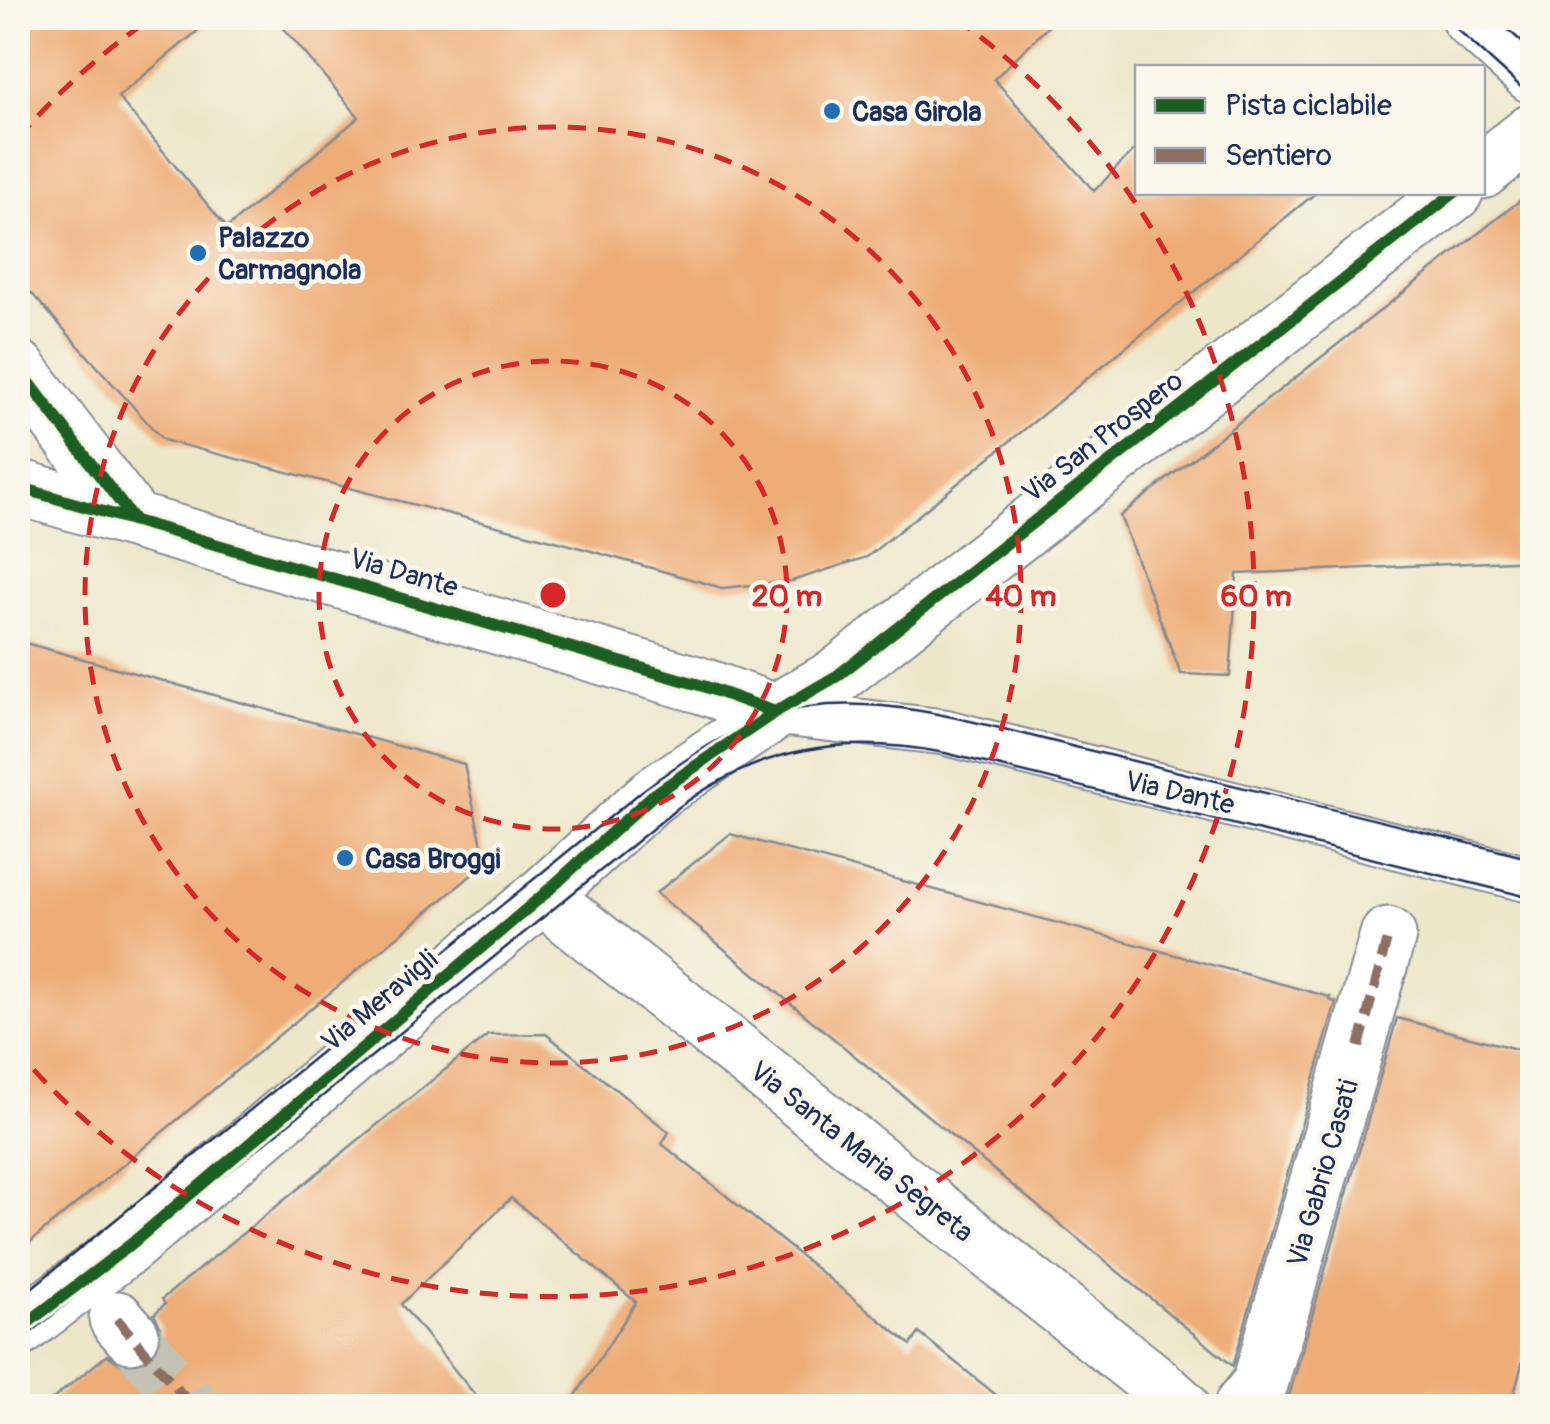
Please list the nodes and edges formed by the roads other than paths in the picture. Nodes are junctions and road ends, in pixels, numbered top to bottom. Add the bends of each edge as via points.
1 (1469, 18) edge
2 (1532, 75) edge
3 (1532, 132) edge
4 (1485, 169) edge
5 (1451, 195) edge
6 (18, 368) edge
7 (18, 488) edge
8 (133, 519) junction
9 (775, 712) junction
10 (1532, 880) edge
11 (542, 896) junction
12 (1388, 934) dead end
13 (18, 1330) edge
14 (1181, 1406) edge
15 (1242, 1406) edge

1 - 2 street
3 - 4 street
5 - 9 street, Via San Prospero via 837,676
6 - 8 street
7 - 8 street, Via Dante
8 - 9 street, Via Dante
9 - 10 lane, Via Dante via 944,732
9 - 11 street, Via Meravigli via 652,796
11 - 13 street, Via Meravigli via 130,1245
11 - 14 street, Via Santa Maria Segreta
12 - 15 street, Via Gabrio Casati via 1260,1384

